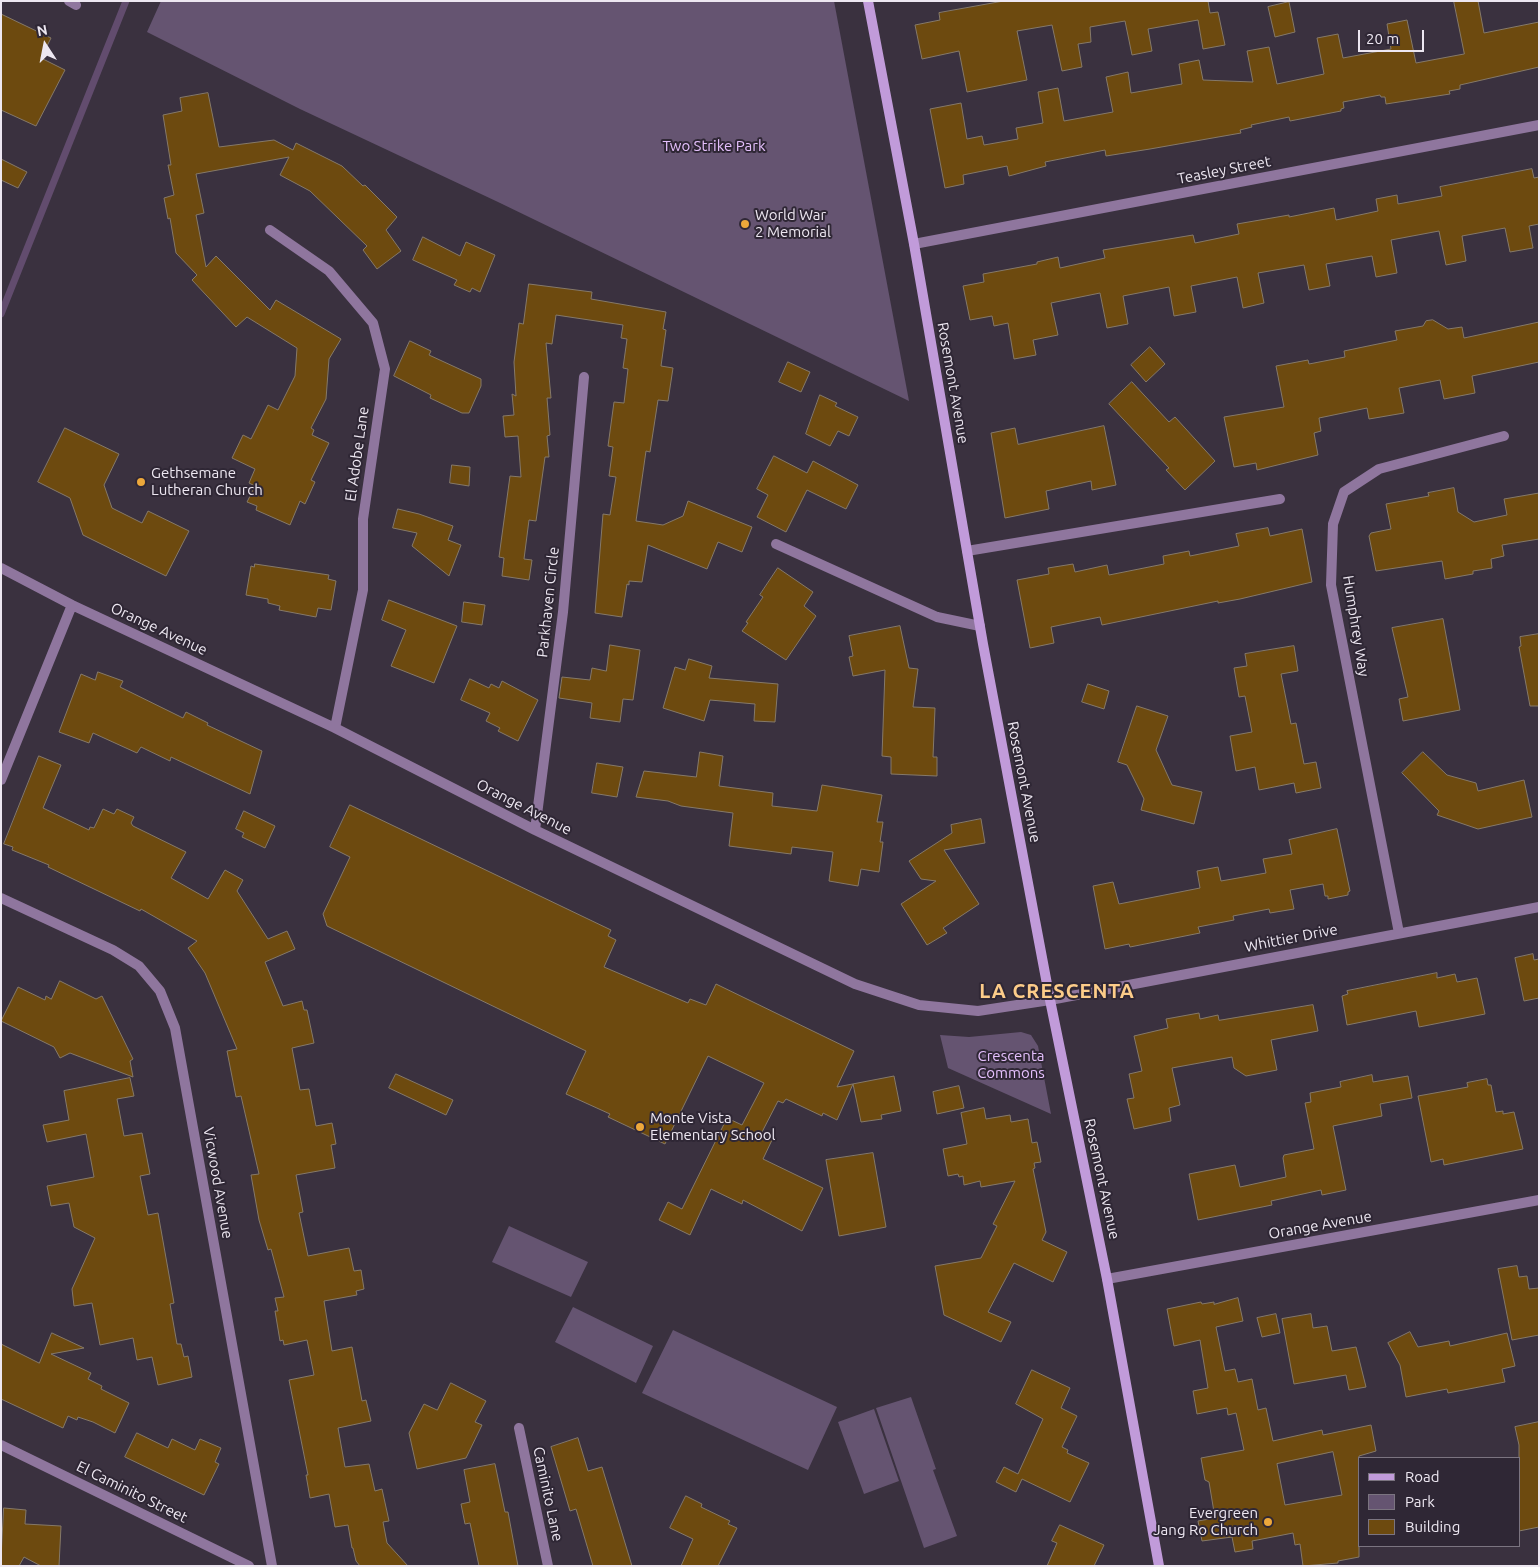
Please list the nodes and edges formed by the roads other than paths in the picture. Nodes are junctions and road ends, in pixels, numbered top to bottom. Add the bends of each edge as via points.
1 (868, 1) edge
2 (1539, 125) edge
3 (270, 230) dead end
4 (914, 244) junction
5 (584, 376) dead end
6 (1504, 436) dead end
7 (1280, 499) dead end
8 (776, 544) dead end
9 (967, 551) junction
10 (1, 568) edge
11 (72, 605) junction
12 (980, 626) junction
13 (335, 728) junction
14 (1, 780) edge
15 (535, 830) junction
16 (1, 898) edge
17 (1539, 907) edge
18 (1399, 933) junction
19 (1050, 1000) junction
20 (1539, 1200) edge
21 (1107, 1279) junction
22 (519, 1428) dead end
23 (1, 1446) edge
24 (249, 1566) edge
25 (272, 1566) edge
26 (548, 1566) edge
27 (1160, 1566) edge

1 - 4 street, Rosemont Avenue
2 - 4 street, Teasley Street
3 - 13 street, El Adobe Lane via 329,271 373,323 385,370 363,519 363,590
4 - 9 street, Rosemont Avenue
5 - 15 street, Parkhaven Circle via 564,612
6 - 18 street, Humphrey Way via 1379,469 1344,492 1333,524 1332,585
7 - 9 street
8 - 12 street via 937,617
9 - 12 street, Rosemont Avenue
10 - 11 street, Orange Avenue
11 - 13 street, Orange Avenue
11 - 14 street
12 - 19 street, Rosemont Avenue
13 - 15 street, Orange Avenue
15 - 19 street, Orange Avenue via 856,984 919,1005 978,1010
16 - 25 street, Vicwood Avenue via 113,950 140,966 160,991 175,1028
17 - 18 street, Whittier Drive
18 - 19 street, Whittier Drive
19 - 21 street, Rosemont Avenue
20 - 21 street, Orange Avenue
21 - 27 street, Rosemont Avenue
22 - 26 street, Caminito Lane
23 - 24 street, El Caminito Street

